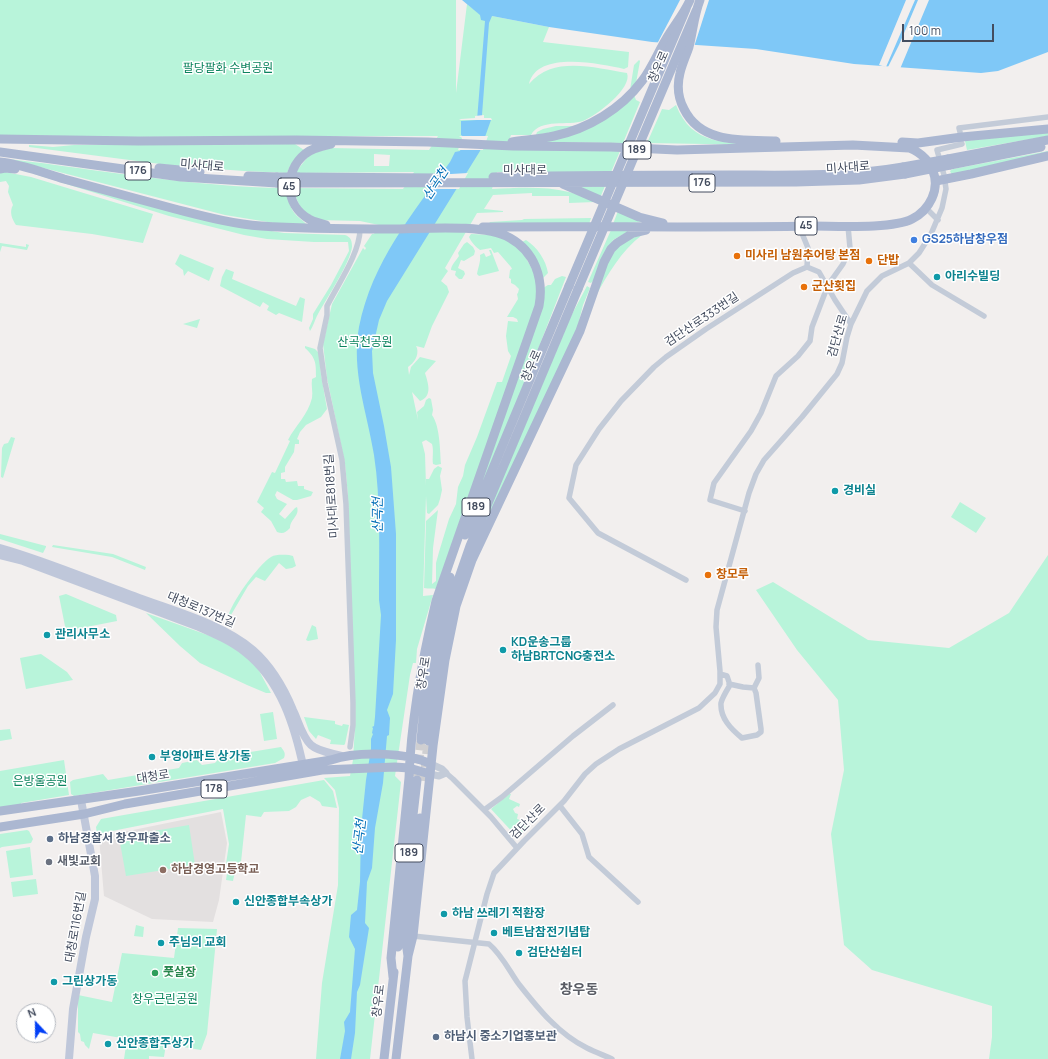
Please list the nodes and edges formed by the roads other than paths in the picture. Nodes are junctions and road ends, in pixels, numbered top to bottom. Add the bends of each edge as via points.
1 (690, 0) edge
2 (700, 0) edge
3 (686, 9) junction
4 (696, 11) junction
5 (1048, 117) edge
6 (1048, 129) edge
7 (960, 132) dead end
8 (0, 139) edge
9 (1048, 140) edge
10 (340, 142) junction
11 (892, 142) junction
12 (961, 142) dead end
13 (513, 144) junction
14 (875, 146) junction
15 (1048, 146) edge
16 (0, 147) edge
17 (909, 148) junction
18 (0, 152) edge
19 (1048, 156) edge
20 (0, 162) edge
21 (949, 162) junction
22 (0, 169) edge
23 (904, 170) junction
24 (36, 171) junction
25 (277, 180) junction
26 (500, 180) junction
27 (945, 180) junction
28 (936, 181) junction
29 (560, 183) junction
30 (926, 208) junction
31 (938, 220) junction
32 (880, 225) junction
33 (799, 226) junction
34 (848, 226) junction
35 (653, 227) junction
36 (682, 227) junction
37 (343, 228) junction
38 (360, 229) junction
39 (467, 229) junction
40 (909, 263) junction
41 (807, 267) junction
42 (828, 285) junction
43 (574, 287) junction
44 (984, 316) dead end
45 (851, 324) junction
46 (745, 511) junction
47 (0, 548) edge
48 (0, 555) edge
49 (686, 580) dead end
50 (758, 665) dead end
51 (720, 674) junction
52 (729, 684) junction
53 (754, 688) junction
54 (613, 705) dead end
55 (424, 741) tunnel mouth
56 (350, 747) dead end
57 (342, 756) junction
58 (410, 756) junction
59 (431, 764) junction
60 (409, 768) junction
61 (303, 769) junction
62 (446, 773) junction
63 (424, 778) junction
64 (81, 800) junction
65 (560, 806) junction
66 (484, 810) junction
67 (0, 812) edge
68 (84, 814) junction
69 (0, 827) edge
70 (517, 848) junction
71 (638, 902) dead end
72 (413, 936) junction
73 (474, 943) junction
74 (408, 956) junction
75 (393, 977) junction
76 (69, 1059) edge
77 (384, 1059) edge
78 (396, 1059) edge
79 (472, 1059) edge
80 (612, 1059) edge

1 - 3 main road
2 - 4 main road
3 - 13 main road, 45, bridge via 673,25 643,80 616,107 598,119 569,132
3 - 43 main road, bridge
4 - 11 main road, bridge via 692,35 680,72 678,90 685,113 704,132 731,140
4 - 43 main road, 창우로 / 189, bridge
5 - 7 street via 959,128
6 - 11 main road via 918,142
8 - 10 main road
9 - 21 main road, 미사대로 / 176
10 - 13 main road, 45
10 - 37 main road, 45 via 306,154 298,161 289,183 295,206 308,219
11 - 17 main road
12 - 27 street, 검단산로 via 962,144 937,150
13 - 14 main road via 677,150
14 - 17 main road
14 - 32 main road via 912,154 927,168 931,181 927,199 918,211
15 - 21 main road, 미사대로 / 176
16 - 25 main road, 미사대로 / 176 via 182,171
17 - 28 main road via 928,161
18 - 25 main road, 미사대로 / 176 via 181,177
19 - 27 main road
20 - 24 main road
21 - 23 main road, 미사대로 / 176, bridge
22 - 24 main road
23 - 26 main road, 미사대로 / 176 via 822,175
23 - 29 main road, 미사대로 / 176 via 858,180
24 - 37 main road via 209,217 259,226
25 - 26 main road, 미사대로 / 176, bridge
26 - 29 main road, 미사대로 / 176
27 - 28 main road
27 - 31 street, 검단산로 via 946,189
28 - 30 main road via 932,199
29 - 36 main road via 639,217
30 - 31 street
30 - 32 main road, 45 via 912,219
31 - 40 street, 검단산로 via 923,247
32 - 34 main road, 45
33 - 34 main road, 45
33 - 36 main road, 45
33 - 41 street via 808,248
34 - 42 street via 850,248 843,264
35 - 36 main road, 45
35 - 39 main road, 45
35 - 59 main road via 633,233 611,249 571,352 472,560 456,606 445,660
37 - 38 main road, 45
38 - 39 main road, 45
38 - 56 street, 미사대로818번길 via 360,239 354,253 327,306 320,348 342,460 346,504 353,703
39 - 58 main road via 504,236 520,245 533,260 541,286 541,296 436,601 415,700
40 - 44 street via 932,285
40 - 45 street, 검단산로 via 888,273 872,285
41 - 42 street via 819,272
41 - 49 street, 검단산로333번길 via 792,273 666,357 621,401 576,465 569,498 598,533
42 - 45 street
42 - 46 street, 검단산로 via 812,327 810,341 776,376 751,431 714,483 710,500
43 - 55 main road, 창우로 / 189 via 454,592 440,646
45 - 46 street, 검단산로 via 840,368 764,460 753,483
46 - 51 street, 검단산로 via 717,610
47 - 57 main road, 대청로137번길 via 179,613 234,636 254,651 274,673 308,742 319,750
48 - 61 main road, 대청로137번길 via 23,561 199,627 236,645 258,664 278,692 297,738
50 - 53 street via 759,678
51 - 52 street via 727,676
51 - 65 street, 검단산로 via 718,689 708,701 689,714 624,746 596,764 584,774
52 - 53 street
52 - 53 street via 721,702 722,708 726,722 742,738 761,732
54 - 66 street via 502,798
57 - 58 main road, 대청로 / 178
57 - 61 main road, 대청로 / 178
58 - 59 main road, 178
58 - 60 main road
59 - 62 street
59 - 63 main road
60 - 61 main road, 대청로 / 178
60 - 63 main road, 178
60 - 75 main road via 391,958
61 - 64 main road, 대청로 / 178
61 - 68 main road, 대청로 / 178
62 - 63 street
62 - 66 street
63 - 72 main road
63 - 74 main road, 창우로 / 189 via 406,936
63 - 75 main road, 창우로 / 189
64 - 67 main road, 대청로 / 178
64 - 68 main road, 대청로116번길
65 - 70 street, 검단산로
65 - 71 street via 582,834 589,856
66 - 70 street
68 - 69 main road, 대청로 / 178
68 - 76 main road, 대청로116번길 via 95,876 95,899 74,1009
70 - 73 street, 검단산로 via 491,879
72 - 73 street
72 - 74 main road
73 - 79 street, 검단산로 via 465,981
73 - 80 street via 489,944 493,947 525,992 563,1032 585,1048
74 - 78 main road, 창우로 / 189
75 - 77 main road, 창우로 / 189

